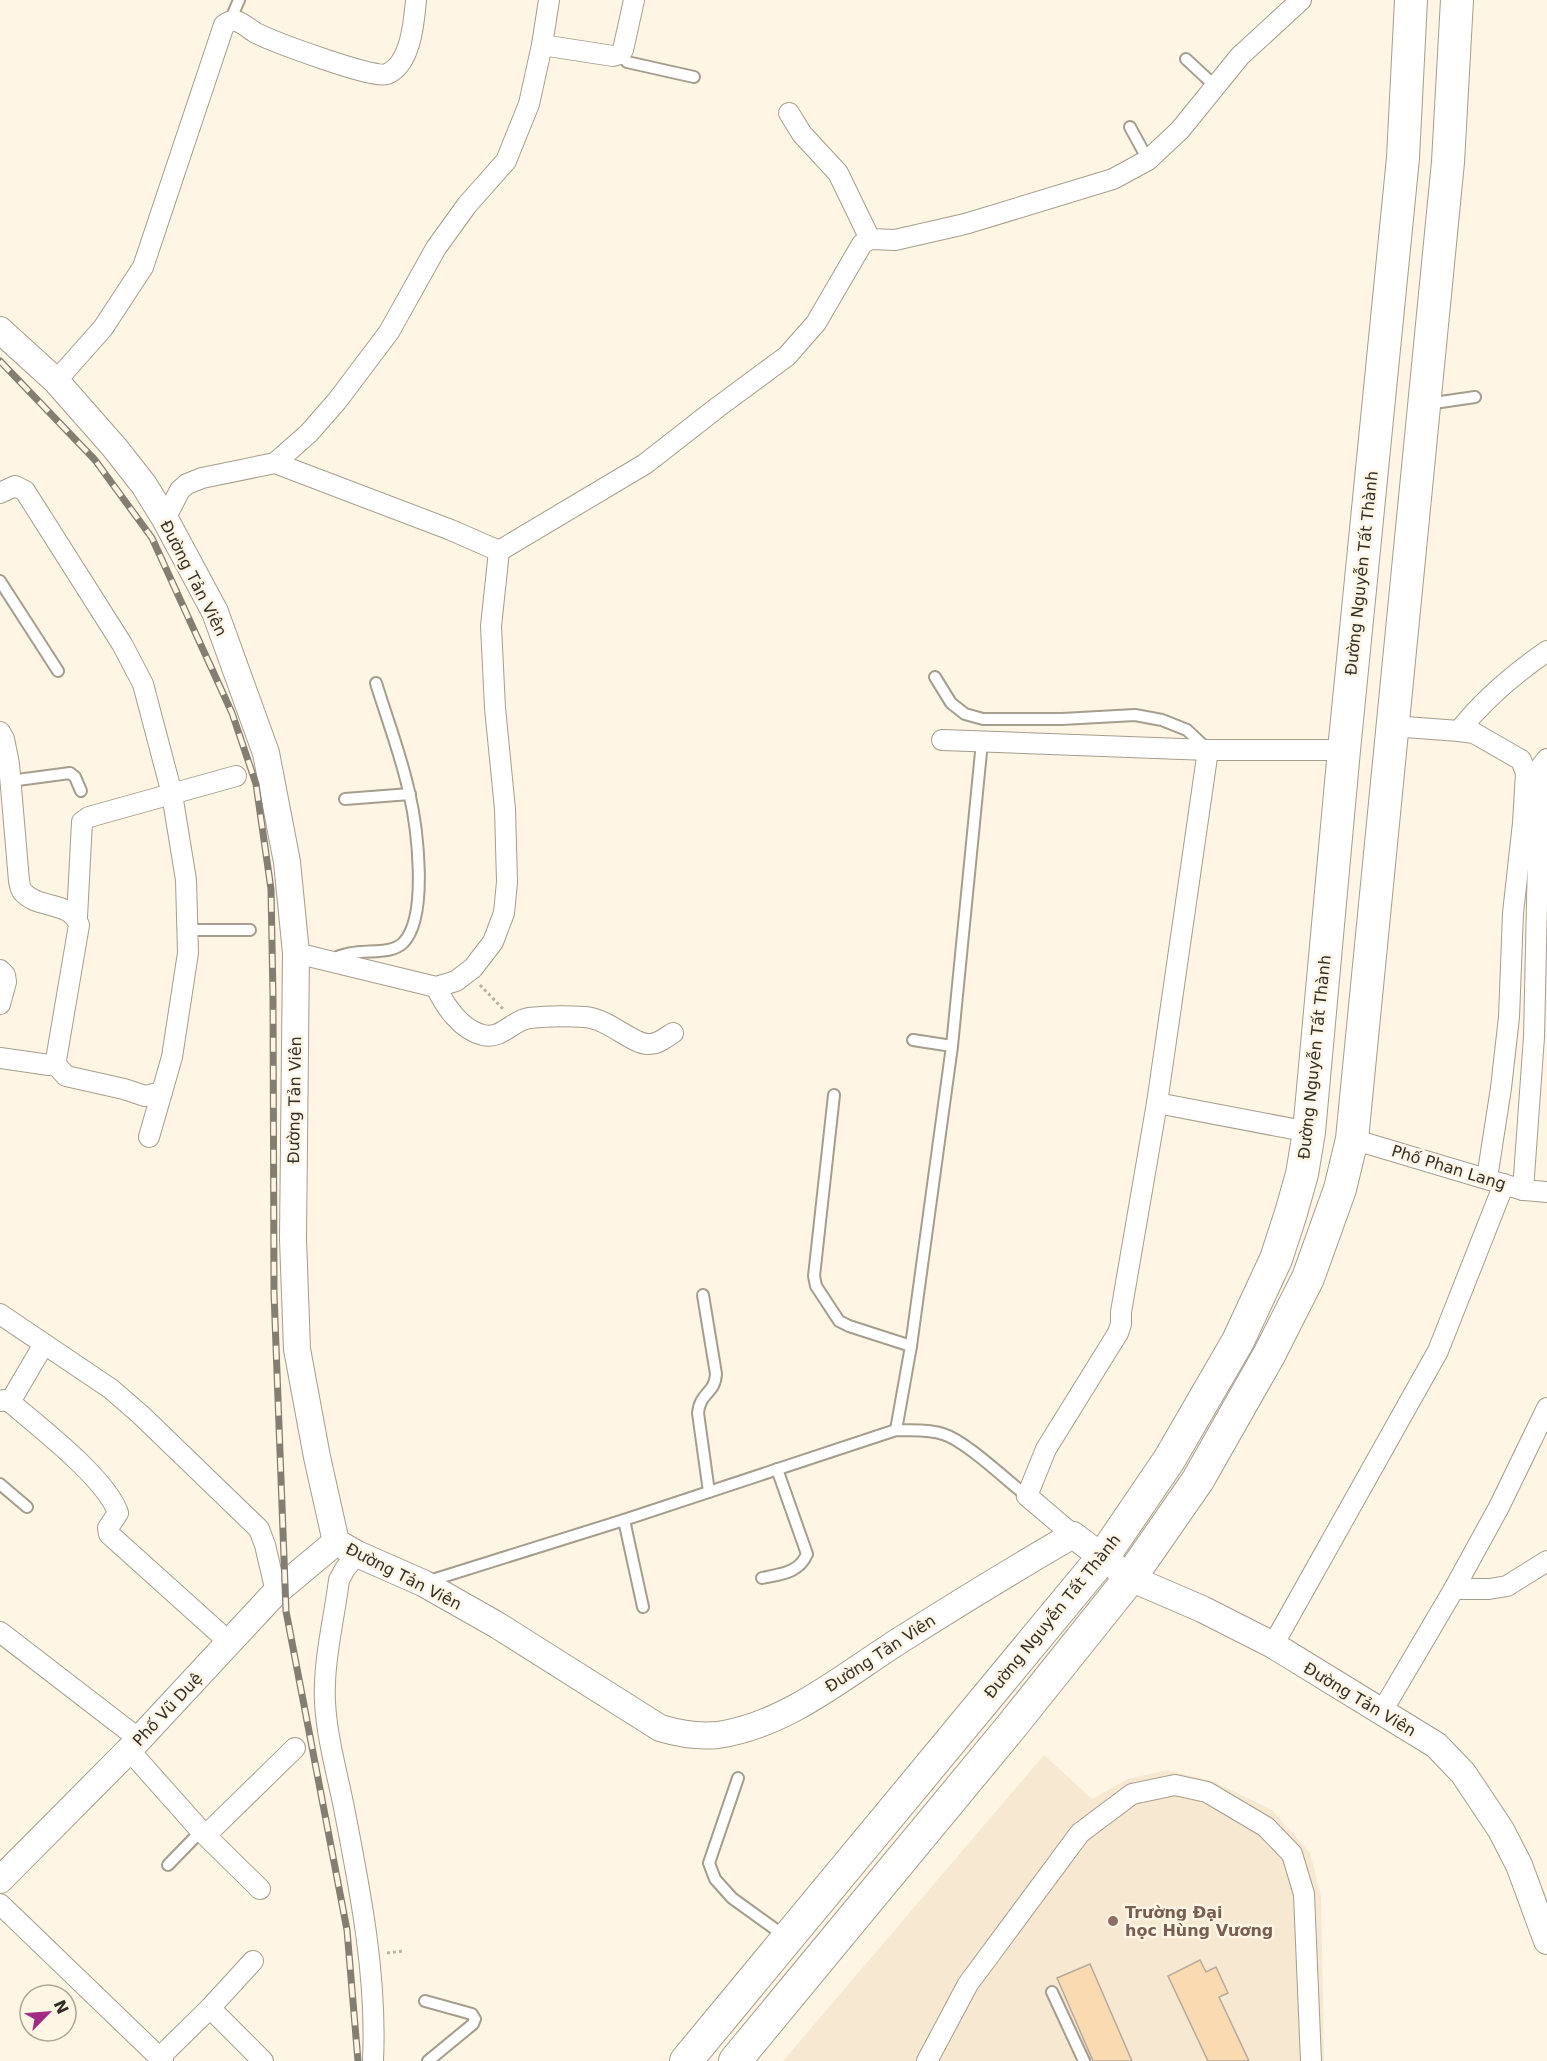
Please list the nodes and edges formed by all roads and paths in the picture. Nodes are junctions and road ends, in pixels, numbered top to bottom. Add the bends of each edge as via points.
1 (239, 0) edge
2 (416, 0) edge
3 (549, 0) edge
4 (634, 0) edge
5 (1301, 0) edge
6 (1411, 0) edge
7 (1457, 0) edge
8 (230, 21) junction
9 (542, 45) junction
10 (620, 54) junction
11 (1186, 58) dead end
12 (694, 76) dead end
13 (1215, 86) junction
14 (789, 113) dead end
15 (1130, 127) dead end
16 (1148, 160) junction
17 (870, 239) junction
18 (0, 330) edge
19 (56, 381) junction
20 (1474, 397) dead end
21 (1424, 404) junction
22 (275, 463) junction
23 (0, 493) edge
24 (165, 519) junction
25 (499, 551) junction
26 (0, 581) edge
27 (1547, 651) edge
28 (58, 671) dead end
29 (935, 677) dead end
30 (376, 683) dead end
31 (1392, 726) junction
32 (1459, 731) junction
33 (0, 732) edge
34 (942, 740) dead end
35 (982, 742) junction
36 (1208, 750) junction
37 (1344, 750) junction
38 (1547, 759) edge
39 (236, 776) dead end
40 (10, 781) junction
41 (81, 791) dead end
42 (172, 794) junction
43 (410, 794) junction
44 (345, 799) dead end
45 (1543, 896) edge
46 (77, 917) junction
47 (187, 930) junction
48 (250, 930) dead end
49 (296, 953) junction
50 (330, 961) junction
51 (0, 970) edge
52 (468, 972) junction
53 (436, 987) junction
54 (0, 1004) edge
55 (504, 1010) dead end
56 (673, 1033) dead end
57 (1540, 1038) edge
58 (913, 1040) dead end
59 (952, 1046) junction
60 (0, 1058) edge
61 (56, 1060) junction
62 (162, 1092) junction
63 (834, 1095) dead end
64 (1158, 1103) junction
65 (1309, 1132) junction
66 (150, 1137) dead end
67 (1352, 1139) junction
68 (1505, 1184) junction
69 (1547, 1192) edge
70 (703, 1295) dead end
71 (0, 1314) edge
72 (44, 1344) junction
73 (910, 1346) junction
74 (5, 1402) edge
75 (1547, 1408) edge
76 (896, 1430) junction
77 (777, 1469) junction
78 (0, 1484) edge
79 (709, 1492) junction
80 (1026, 1496) junction
81 (27, 1507) dead end
82 (624, 1520) junction
83 (1073, 1534) junction
84 (347, 1548) junction
85 (1103, 1557) junction
86 (1547, 1561) edge
87 (762, 1578) dead end
88 (1130, 1578) junction
89 (423, 1583) junction
90 (1454, 1589) junction
91 (276, 1592) junction
92 (643, 1607) dead end
93 (0, 1632) edge
94 (229, 1642) junction
95 (1273, 1645) junction
96 (1381, 1713) junction
97 (134, 1745) junction
98 (295, 1748) dead end
99 (738, 1778) dead end
100 (204, 1833) junction
101 (168, 1865) dead end
102 (0, 1880) edge
103 (260, 1889) dead end
104 (0, 1904) edge
105 (788, 1940) junction
106 (1547, 1940) edge
107 (254, 1961) dead end
108 (1052, 1992) dead end
109 (425, 2001) dead end
110 (210, 2008) junction
111 (161, 2059) edge
112 (692, 2059) edge
113 (263, 2061) edge
114 (374, 2061) edge
115 (428, 2061) edge
116 (735, 2061) edge
117 (927, 2061) edge
118 (1084, 2061) edge
119 (1311, 2061) edge

1 - 8 lane
2 - 8 street via 408,49 396,68 382,76 256,33 237,20
3 - 9 street
4 - 10 street
5 - 13 street via 1240,56
6 - 37 main road, Đường Nguyễn Tất Thành via 1403,158
7 - 21 main road via 1448,162
8 - 19 street via 225,25 143,267 103,328
9 - 10 street via 614,57
9 - 22 street via 529,104 506,161 436,248 389,332 337,401
10 - 12 lane via 627,62
11 - 13 lane
13 - 16 street via 1180,130
14 - 17 street via 802,134 838,173
15 - 16 lane
16 - 17 street via 1113,179 965,224 895,240
17 - 25 street via 862,244 816,322 787,356 645,464
18 - 19 street, Đường Tản Viên
19 - 24 street, Đường Tản Viên via 115,448
20 - 21 lane
21 - 31 main road
22 - 24 street via 187,484
22 - 25 street
23 - 42 street via 15,486 25,491 122,644 143,684
24 - 49 street, Đường Tản Viên via 215,612 266,753 287,862
25 - 52 street via 492,626 507,882 504,913 493,942
26 - 28 lane
27 - 32 street via 1476,708
29 - 36 lane via 951,703 965,714 983,719 1135,715 1187,730
30 - 43 lane
31 - 32 street
31 - 67 main road
32 - 68 street via 1474,733 1521,760 1526,773 1501,1088
33 - 40 street
34 - 35 street
35 - 36 street
35 - 59 lane
36 - 37 street
36 - 64 street
37 - 65 main road, Đường Nguyễn Tất Thành
38 - 45 street via 1540,768 1538,822
39 - 42 street
40 - 41 lane via 70,773
40 - 46 street via 22,891
42 - 46 street via 82,822
42 - 47 street via 186,880
43 - 44 lane
43 - 50 lane via 419,900 405,941 394,949 351,952
45 - 57 street
46 - 61 street via 80,925
47 - 48 lane
47 - 62 street via 188,953 172,1057
49 - 50 street
49 - 84 street, Đường Tản Viên via 293,1239 297,1349 317,1457
50 - 53 street
51 - 54 street via 6,982
52 - 53 street via 456,981
52 - 55 path
53 - 56 street via 464,1026 484,1036 504,1032 526,1018 585,1017 602,1020 646,1045
57 - 68 street
58 - 59 lane
59 - 73 lane
60 - 61 street via 49,1065
61 - 62 street via 66,1076 145,1096
62 - 66 street
63 - 73 lane via 816,1286 839,1321
64 - 65 street
64 - 80 street via 1118,1333 1046,1449
65 - 85 main road, Đường Nguyễn Tất Thành via 1292,1213 1255,1307 1169,1460
67 - 68 street, Phố Phan Lang
67 - 88 main road via 1327,1230 1287,1323 1198,1480
68 - 69 street, Phố Phan Lang
68 - 95 street via 1438,1351
70 - 79 lane via 717,1374 716,1384 699,1402 698,1413
71 - 72 street
72 - 74 street
72 - 91 street via 111,1389 259,1530
73 - 76 lane
74 - 94 street via 74,1458 115,1503 118,1513 109,1533
75 - 90 street
76 - 77 lane
76 - 80 lane via 926,1431 957,1440
77 - 79 lane
77 - 87 lane via 807,1554 795,1570
78 - 81 lane
79 - 82 lane
80 - 83 street
82 - 89 lane
82 - 92 lane
83 - 85 street, Đường Tản Viên
83 - 89 street, Đường Tản Viên via 795,1708 719,1734 690,1736 660,1728
84 - 89 street, Đường Tản Viên
84 - 91 street, Phố Vũ Duệ
84 - 114 street via 345,1569 339,1580 325,1699 327,1734 370,1954
85 - 88 street, Đường Tản Viên
85 - 105 main road, Đường Nguyễn Tất Thành
86 - 90 street via 1507,1586
88 - 95 street, Đường Tản Viên
88 - 116 main road
90 - 96 street
91 - 94 street, Phố Vũ Duệ
93 - 97 street
94 - 97 street, Phố Vũ Duệ
95 - 96 street, Đường Tản Viên
96 - 106 street, Đường Tản Viên via 1436,1745 1463,1773 1519,1865
97 - 100 street
97 - 102 street, Phố Vũ Duệ
98 - 100 street
99 - 105 lane via 709,1863 715,1879 732,1898
100 - 101 lane
100 - 103 street
104 - 111 street
105 - 112 main road, Đường Nguyễn Tất Thành
107 - 110 street
108 - 118 lane
109 - 115 lane via 472,2014 475,2019
110 - 111 street
110 - 113 street
117 - 119 street via 968,1983 1080,1833 1132,1794 1175,1785 1207,1792 1266,1827 1292,1854 1304,1894

